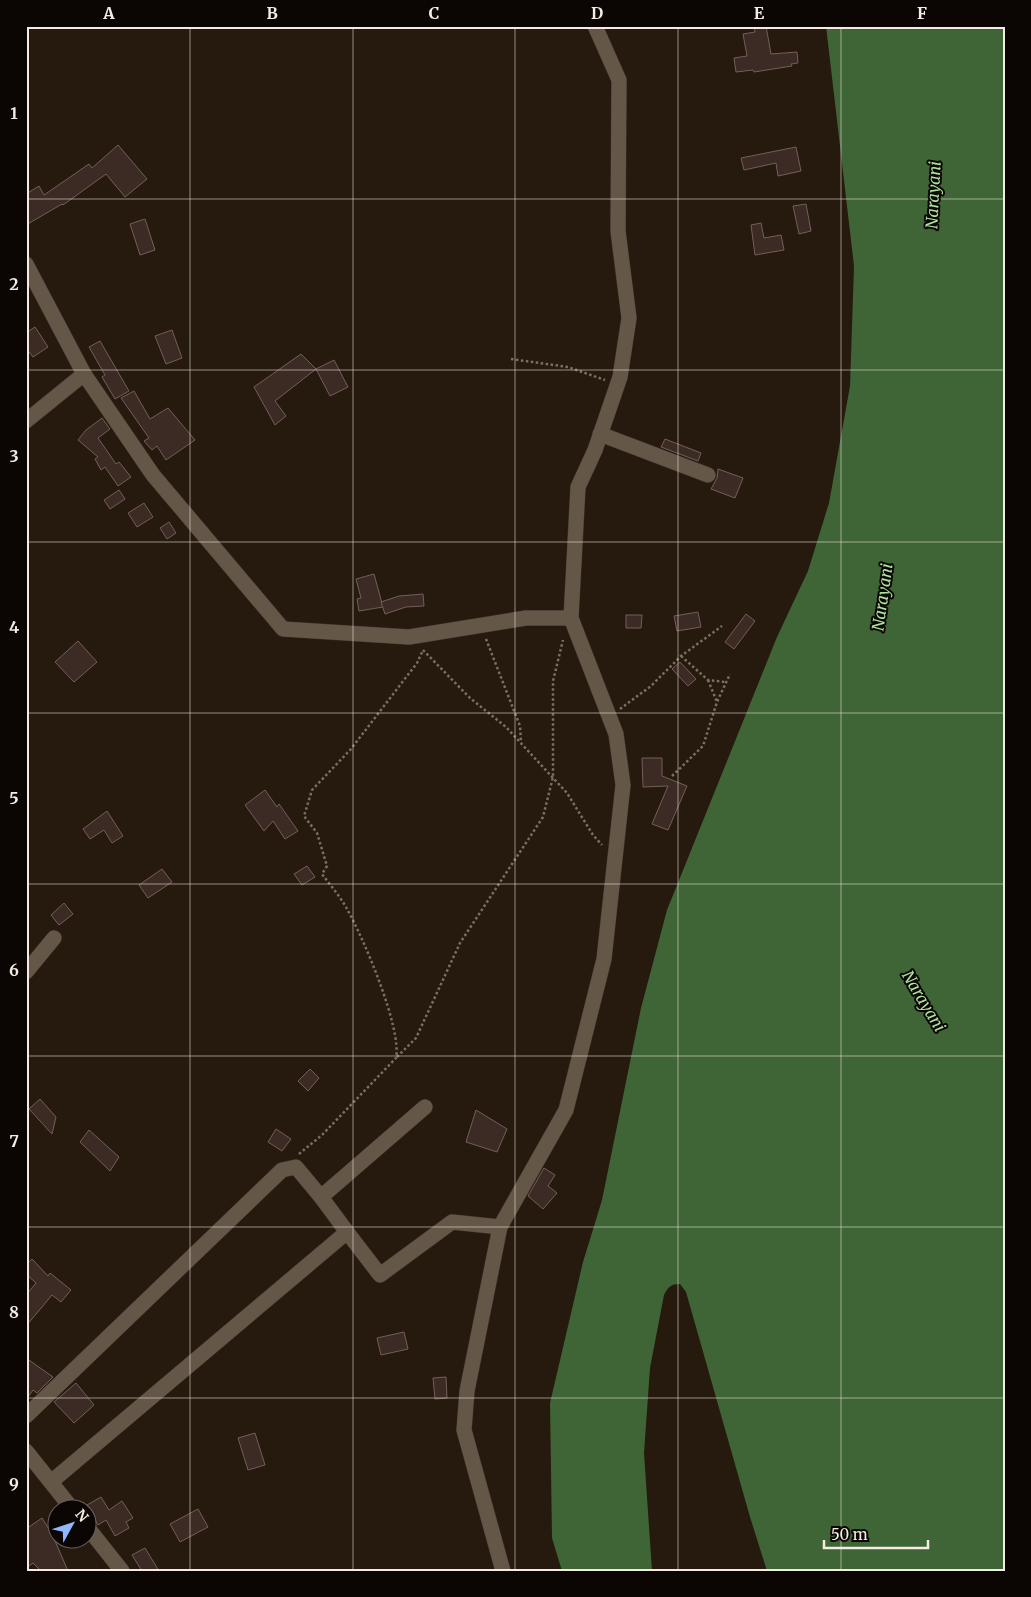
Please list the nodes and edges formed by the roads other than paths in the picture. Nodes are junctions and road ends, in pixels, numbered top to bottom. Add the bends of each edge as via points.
1 (595, 26) edge
2 (26, 264) edge
3 (84, 374) junction
4 (26, 421) edge
5 (600, 434) junction
6 (708, 475) dead end
7 (571, 618) junction
8 (54, 938) dead end
9 (26, 972) edge
10 (425, 1107) dead end
11 (321, 1197) junction
12 (500, 1227) junction
13 (347, 1232) junction
14 (26, 1416) edge
15 (26, 1451) edge
16 (51, 1482) junction
17 (65, 1500) edge
18 (98, 1541) edge
19 (122, 1571) edge
20 (503, 1571) edge

1 - 5 street via 619,80 618,231 629,318 620,377
2 - 3 street
3 - 4 street
3 - 7 street via 153,475 283,629 409,637 526,618
5 - 6 street
5 - 7 street via 578,487
7 - 12 street via 616,734 623,784 604,959 566,1110
8 - 9 street
10 - 11 street
11 - 13 street
11 - 14 street via 296,1167 282,1170
12 - 13 street via 452,1222 380,1275
12 - 20 street via 467,1391 464,1430
13 - 16 street
15 - 16 street
16 - 17 street
18 - 19 street

